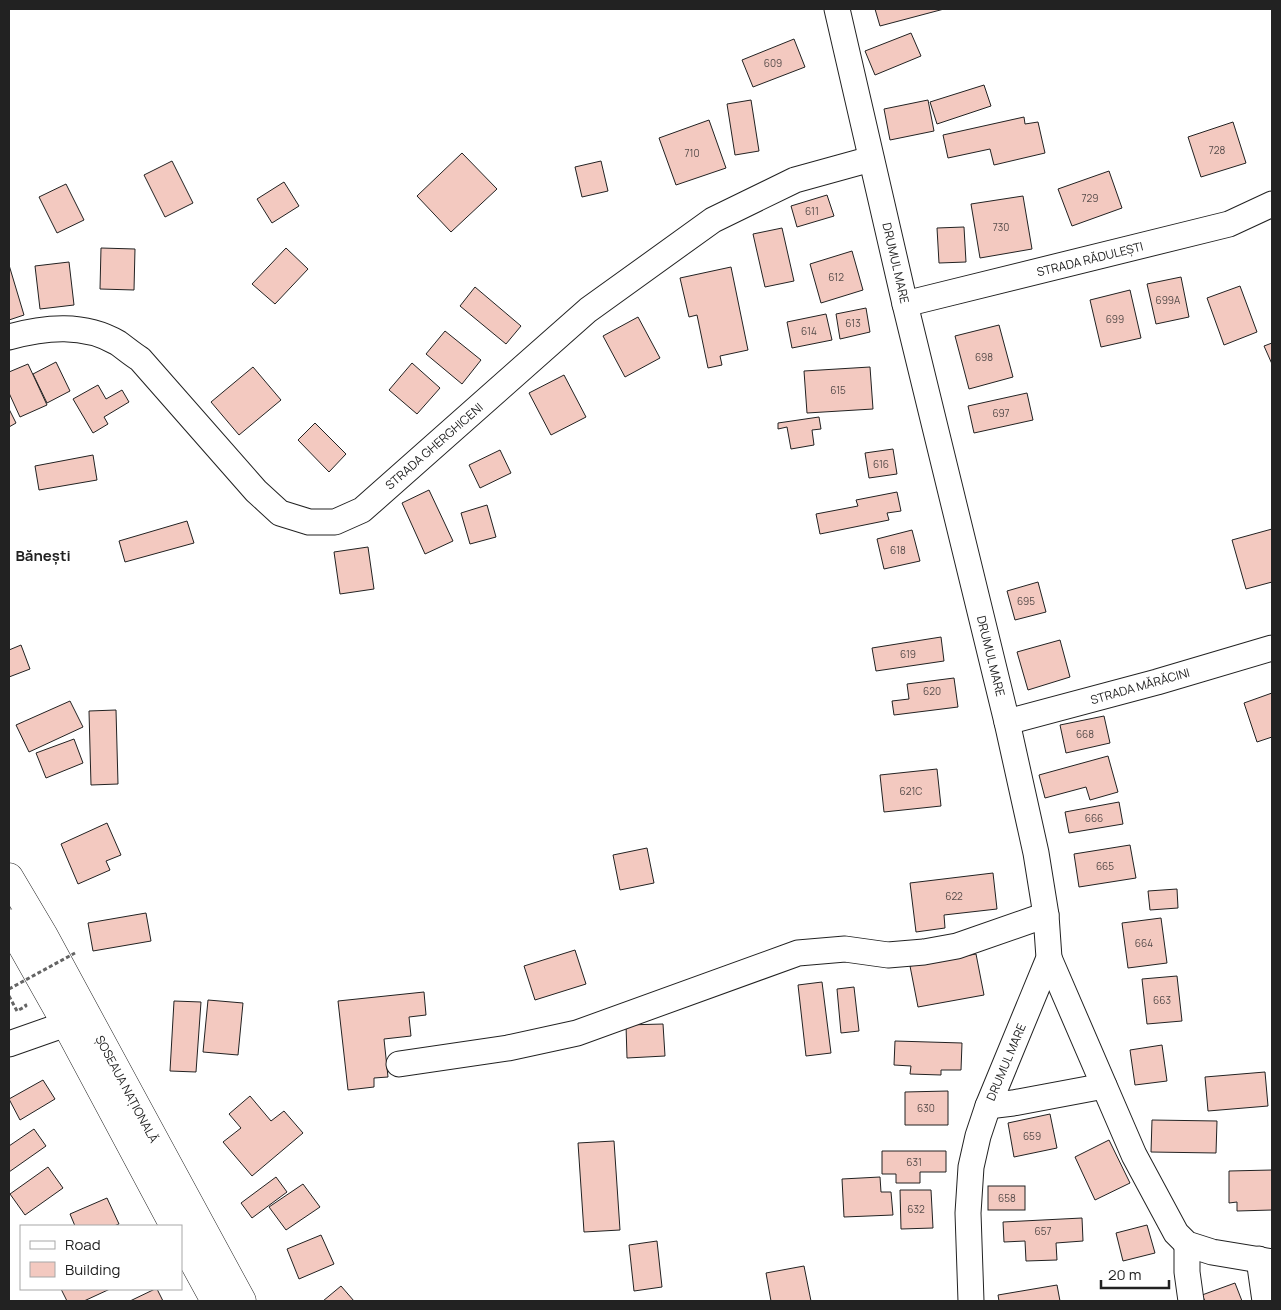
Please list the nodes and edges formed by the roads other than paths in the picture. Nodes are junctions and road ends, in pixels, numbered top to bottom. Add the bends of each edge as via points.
1 (837, 9) edge
2 (872, 159) junction
3 (1272, 204) edge
4 (906, 304) junction
5 (9, 337) edge
6 (1272, 648) edge
7 (1007, 722) junction
8 (9, 877) edge
9 (1046, 915) junction
10 (9, 923) edge
11 (1049, 958) junction
12 (66, 1024) junction
13 (9, 1044) edge
14 (399, 1064) dead end
15 (1104, 1086) junction
16 (988, 1106) junction
17 (173, 1225) edge
18 (182, 1241) edge
19 (1187, 1244) junction
20 (1265, 1260) edge
21 (215, 1301) edge
22 (242, 1301) edge
23 (971, 1301) edge
24 (1191, 1301) edge
25 (1265, 1301) edge

1 - 2 street, DRUMUL MARE
2 - 4 street, DRUMUL MARE
2 - 5 street, STRADA GHERGHICENI via 795,180 713,220 588,310 362,510 335,522 309,522 280,513 256,491 140,359 118,343 74,328 52,328
3 - 4 street, STRADA RĂDULEȘTI via 1229,224
4 - 7 street, DRUMUL MARE
6 - 7 street, STRADA MĂRĂCINI
7 - 9 street, DRUMUL MARE
8 - 22 highway, ȘOSEAUA NAȚIONALĂ via 49,944
9 - 11 street, DRUMUL MARE
9 - 14 street via 957,946 924,952 888,955 846,949 798,953 577,1033 508,1048
10 - 12 highway, ȘOSEAUA NAȚIONALĂ
11 - 15 street
11 - 16 street, DRUMUL MARE
12 - 13 street
12 - 17 highway, ȘOSEAUA NAȚIONALĂ
15 - 16 street
15 - 19 street via 1134,1155 1176,1233
16 - 23 street, DRUMUL MARE via 971,1167 968,1213
18 - 21 highway
19 - 20 street via 1212,1252
19 - 24 street
20 - 25 street

